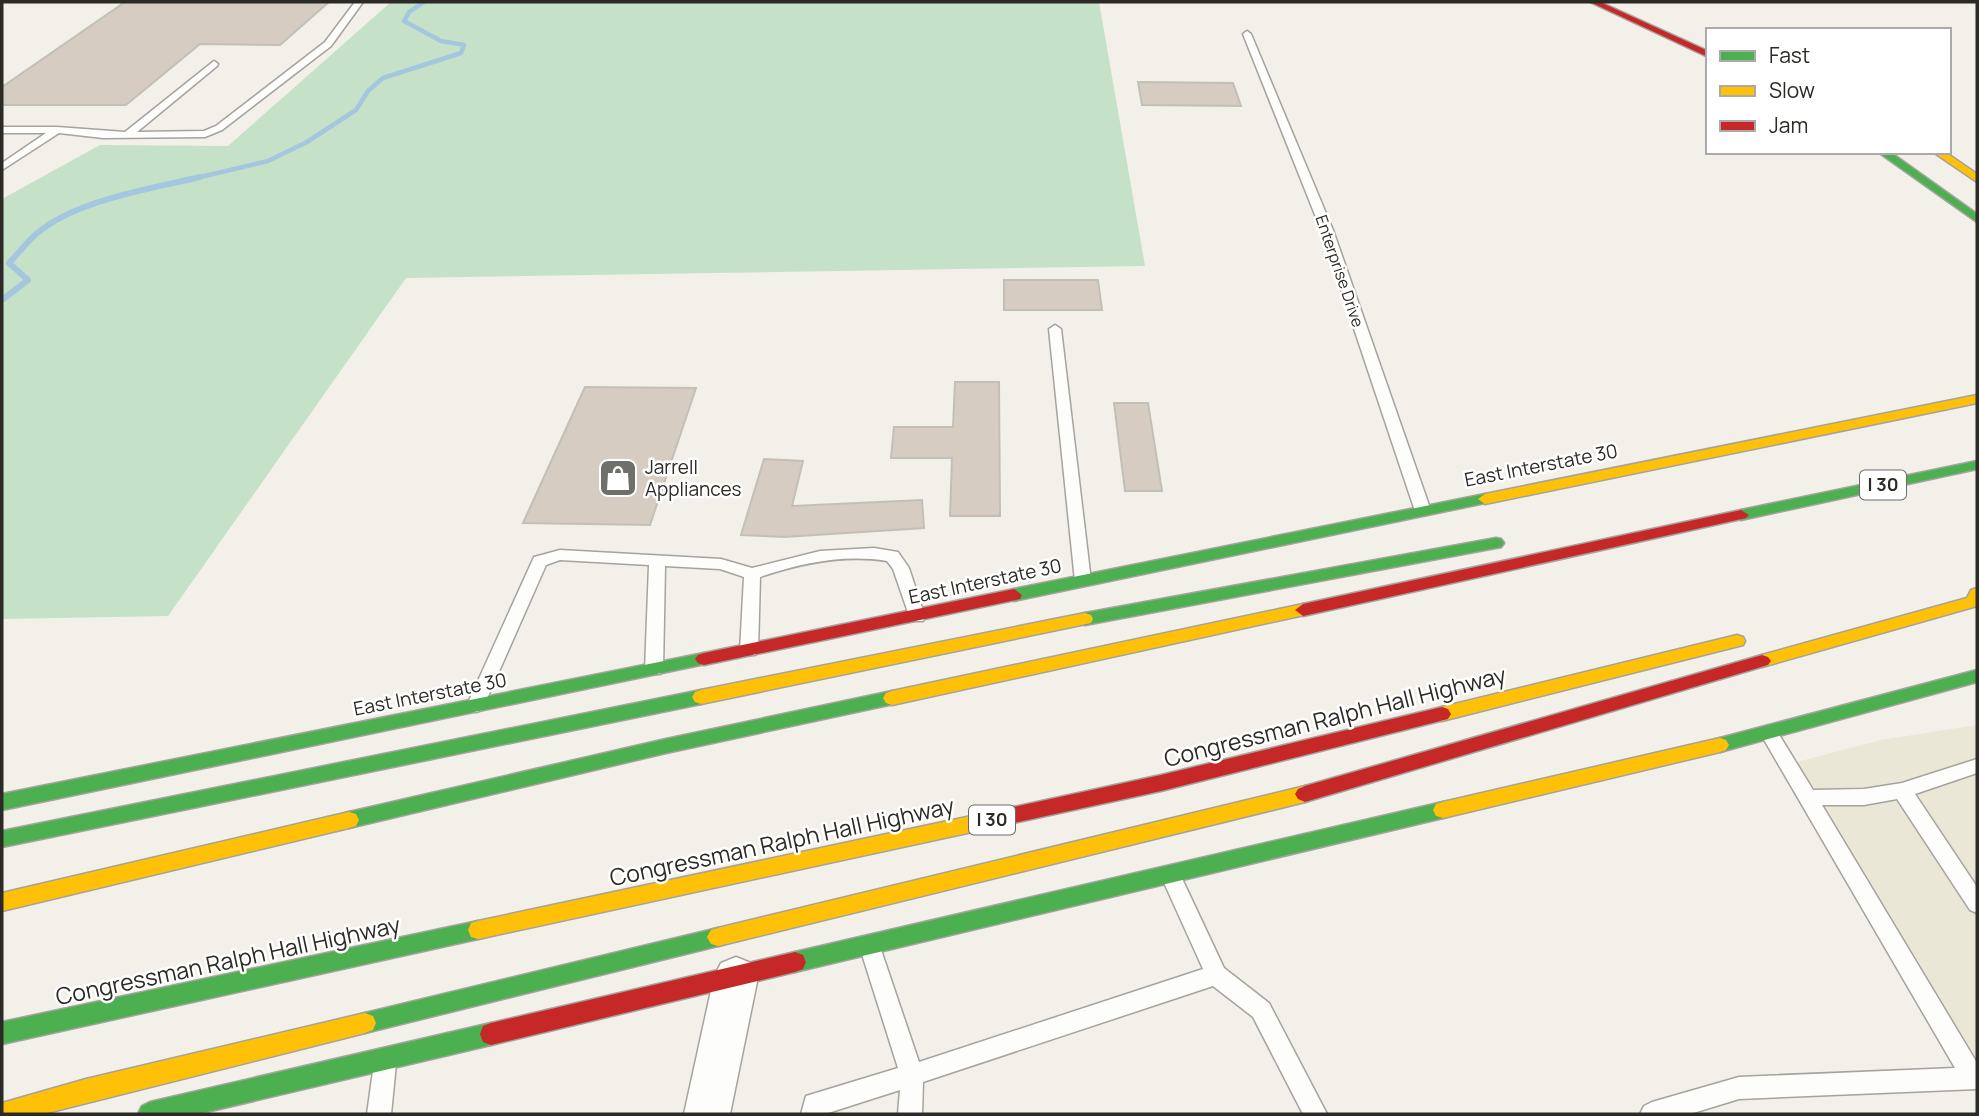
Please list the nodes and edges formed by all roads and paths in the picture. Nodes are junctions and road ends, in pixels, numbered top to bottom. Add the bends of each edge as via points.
1 (359, 2) edge
2 (1594, 2) edge
3 (1247, 34) dead end
4 (1706, 53) edge
5 (214, 64) dead end
6 (2, 130) edge
7 (57, 130) junction
8 (128, 134) junction
9 (1886, 154) edge
10 (1941, 154) edge
11 (2, 167) edge
12 (1977, 179) edge
13 (1977, 219) edge
14 (1055, 329) dead end
15 (1977, 399) edge
16 (1977, 466) edge
17 (1789, 503) junction
18 (1423, 511) junction
19 (1678, 512) dead end
20 (1514, 540) dead end
21 (657, 561) junction
22 (752, 575) junction
23 (1083, 581) junction
24 (1973, 587) edge
25 (917, 617) junction
26 (1750, 638) dead end
27 (749, 651) junction
28 (654, 670) junction
29 (1977, 676) edge
30 (475, 706) junction
31 (1769, 733) junction
32 (1977, 766) edge
33 (1902, 791) junction
34 (1808, 798) junction
35 (2, 802) edge
36 (2, 838) edge
37 (1170, 873) junction
38 (2, 902) edge
39 (1977, 904) edge
40 (871, 946) junction
41 (1216, 975) junction
42 (736, 977) junction
43 (2, 1033) edge
44 (386, 1059) junction
45 (912, 1075) junction
46 (4, 1114) edge
47 (150, 1114) edge
48 (379, 1114) edge
49 (707, 1114) edge
50 (813, 1114) edge
51 (910, 1114) edge
52 (1315, 1114) edge
53 (1652, 1114) edge

1 - 8 lane via 328,44 219,128 205,134
2 - 4 main road
3 - 18 lane, Enterprise Drive via 1337,257
5 - 8 lane
6 - 7 lane
7 - 8 lane
7 - 11 lane
9 - 13 main road
10 - 12 main road
14 - 23 lane
15 - 18 main road, East Interstate 30
16 - 17 main road, I 30
17 - 19 main road
17 - 38 main road, I 30 via 666,746
18 - 23 main road, East Interstate 30
20 - 36 main road via 1287,578
21 - 22 lane via 721,564
21 - 28 lane
21 - 30 lane via 560,555 540,561
22 - 25 lane via 792,559 875,552 892,556 901,568
22 - 27 lane
23 - 25 main road, East Interstate 30
24 - 46 main road via 1973,602 1280,801 86,1090
25 - 27 main road, East Interstate 30
26 - 43 main road, Congressman Ralph Hall Highway / I 30 via 1161,783
27 - 28 main road, East Interstate 30
28 - 30 main road, East Interstate 30
29 - 31 main road
30 - 35 main road, East Interstate 30
31 - 34 lane
31 - 37 main road
32 - 33 lane
33 - 34 lane
33 - 39 lane
34 - 53 lane via 1974,1079 1740,1088
37 - 40 main road
37 - 41 lane
40 - 42 main road
40 - 45 lane
41 - 45 lane
41 - 52 lane via 1261,1010
42 - 44 main road
42 - 49 street
44 - 47 main road
44 - 48 lane
45 - 50 lane via 814,1104
45 - 51 lane

